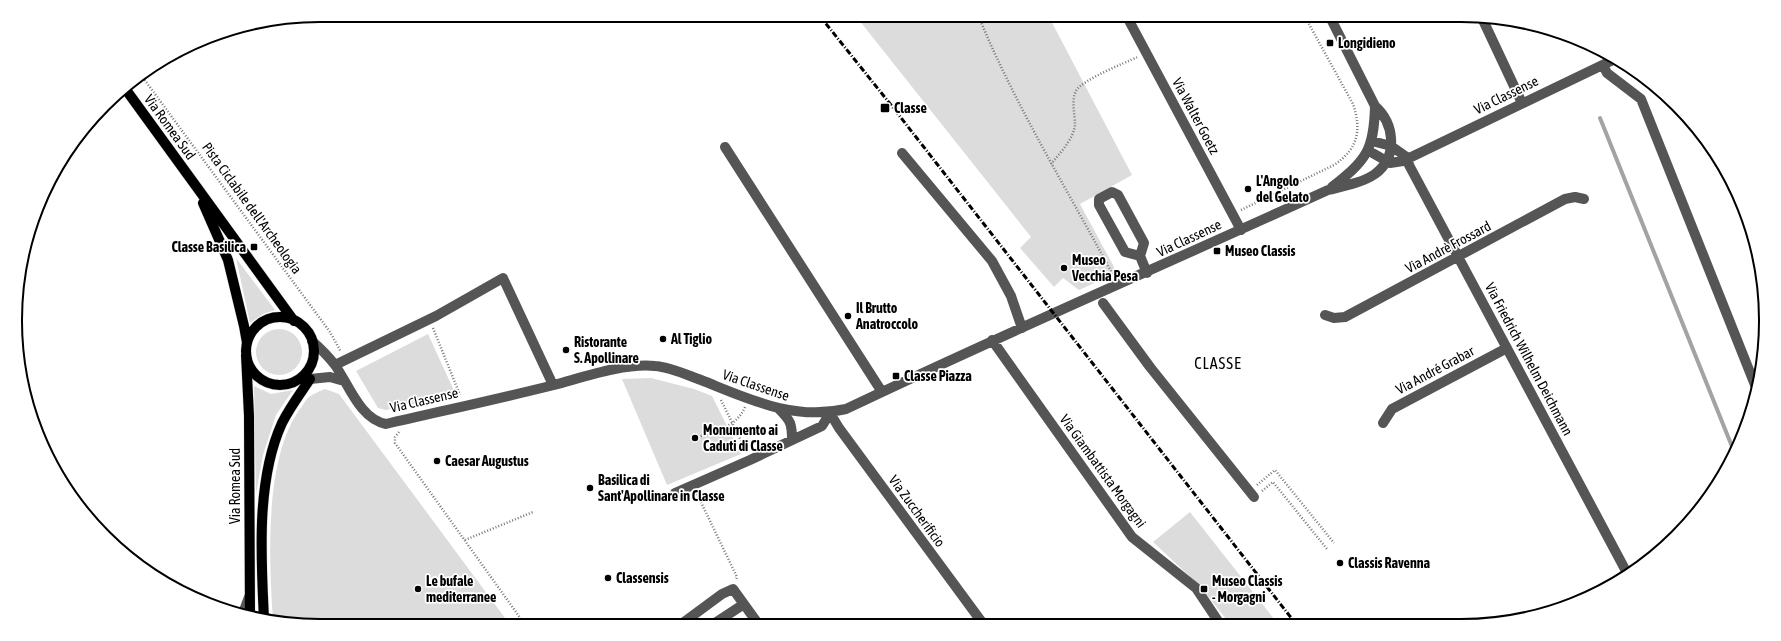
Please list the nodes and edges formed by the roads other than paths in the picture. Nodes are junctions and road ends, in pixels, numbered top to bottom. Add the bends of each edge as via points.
1 (1130, 22) edge
2 (1332, 22) edge
3 (1485, 23) edge
4 (1610, 62) edge
5 (1603, 65) junction
6 (128, 93) edge
7 (1522, 103) junction
8 (1375, 106) junction
9 (1370, 146) junction
10 (1391, 146) junction
11 (725, 147) dead end
12 (902, 153) dead end
13 (1408, 158) junction
14 (1386, 161) junction
15 (194, 183) junction
16 (1328, 190) junction
17 (1584, 199) dead end
18 (1241, 230) junction
19 (1140, 256) junction
20 (1458, 258) junction
21 (1147, 273) junction
22 (1103, 304) dead end
23 (1325, 315) dead end
24 (294, 321) junction
25 (1022, 328) junction
26 (312, 340) junction
27 (992, 340) junction
28 (247, 344) junction
29 (1507, 348) junction
30 (246, 355) junction
31 (335, 365) junction
32 (307, 378) junction
33 (1753, 380) edge
34 (344, 381) junction
35 (553, 385) junction
36 (882, 392) junction
37 (779, 409) junction
38 (830, 413) junction
39 (1383, 423) dead end
40 (792, 440) junction
41 (675, 492) dead end
42 (1252, 494) road end
43 (1625, 570) edge
44 (250, 595) junction
45 (744, 604) junction
46 (245, 609) edge
47 (250, 610) edge
48 (264, 613) edge
49 (688, 619) edge
50 (721, 619) edge
51 (755, 619) edge
52 (980, 619) edge
53 (1217, 619) edge

1 - 18 street, Via Walter Goetz
2 - 8 street
3 - 7 street
4 - 5 street, Via Classense
5 - 7 street, Via Classense
5 - 33 street via 1607,73 1641,99
6 - 15 main road, Via Romea Sud
7 - 13 street, Via Classense
8 - 9 street
8 - 10 street via 1383,113 1390,127
9 - 10 street
9 - 14 street
9 - 16 street, Via Classense via 1354,170
10 - 13 street
10 - 14 street, Via Classense
11 - 36 street
12 - 25 street via 992,261 1008,291
13 - 14 street, Via Classense via 1395,164
13 - 20 street, Via Friedrich Wilhelm Deichmann via 1409,165
14 - 16 street, Via Classense via 1376,173 1362,181
15 - 24 main road, Via Romea Sud
15 - 28 main road, Via Romea Sud via 228,260
16 - 18 street, Via Classense
17 - 20 street, Via Andrè Frossard via 1565,199
18 - 21 street, Via Classense
19 - 19 street via 1144,243 1118,194 1112,192 1101,196 1099,205 1125,252
19 - 21 street
20 - 23 street, Via Andrè Frossard via 1345,317 1334,318
20 - 29 street, Via Friedrich Wilhelm Deichmann
21 - 25 street, Via Classense
22 - 42 street
24 - 26 main road via 305,329
24 - 28 main road via 285,318 265,321 250,334
25 - 27 street, Via Classense
26 - 31 street, Via Classense
26 - 32 main road via 312,360
27 - 36 street, Via Classense
27 - 53 street, Via Giambattista Morgagni via 1132,537 1196,588
28 - 30 main road
29 - 39 street, Via André Grabar via 1392,409
29 - 43 street, Via Friedrich Wilhelm Deichmann
30 - 32 main road via 254,374 263,381 283,385
30 - 44 main road, Via Romea Sud
31 - 34 street, Via Classense
31 - 35 street via 429,319 503,278
32 - 34 street via 330,377
32 - 48 main road, Via Romea Sud via 275,442 264,485
34 - 35 street, Via Classense via 370,417 386,424
35 - 37 street, Via Classense via 615,368 655,366
36 - 38 street, Via Classense via 846,409
37 - 38 street, Via Classense via 796,413
37 - 40 street via 789,418 792,425
38 - 40 street via 822,426
38 - 52 street, Via Zuccherificio
40 - 41 street
44 - 46 street
44 - 47 main road, Via Romea Sud
45 - 49 street via 733,589
45 - 50 street
45 - 51 street

